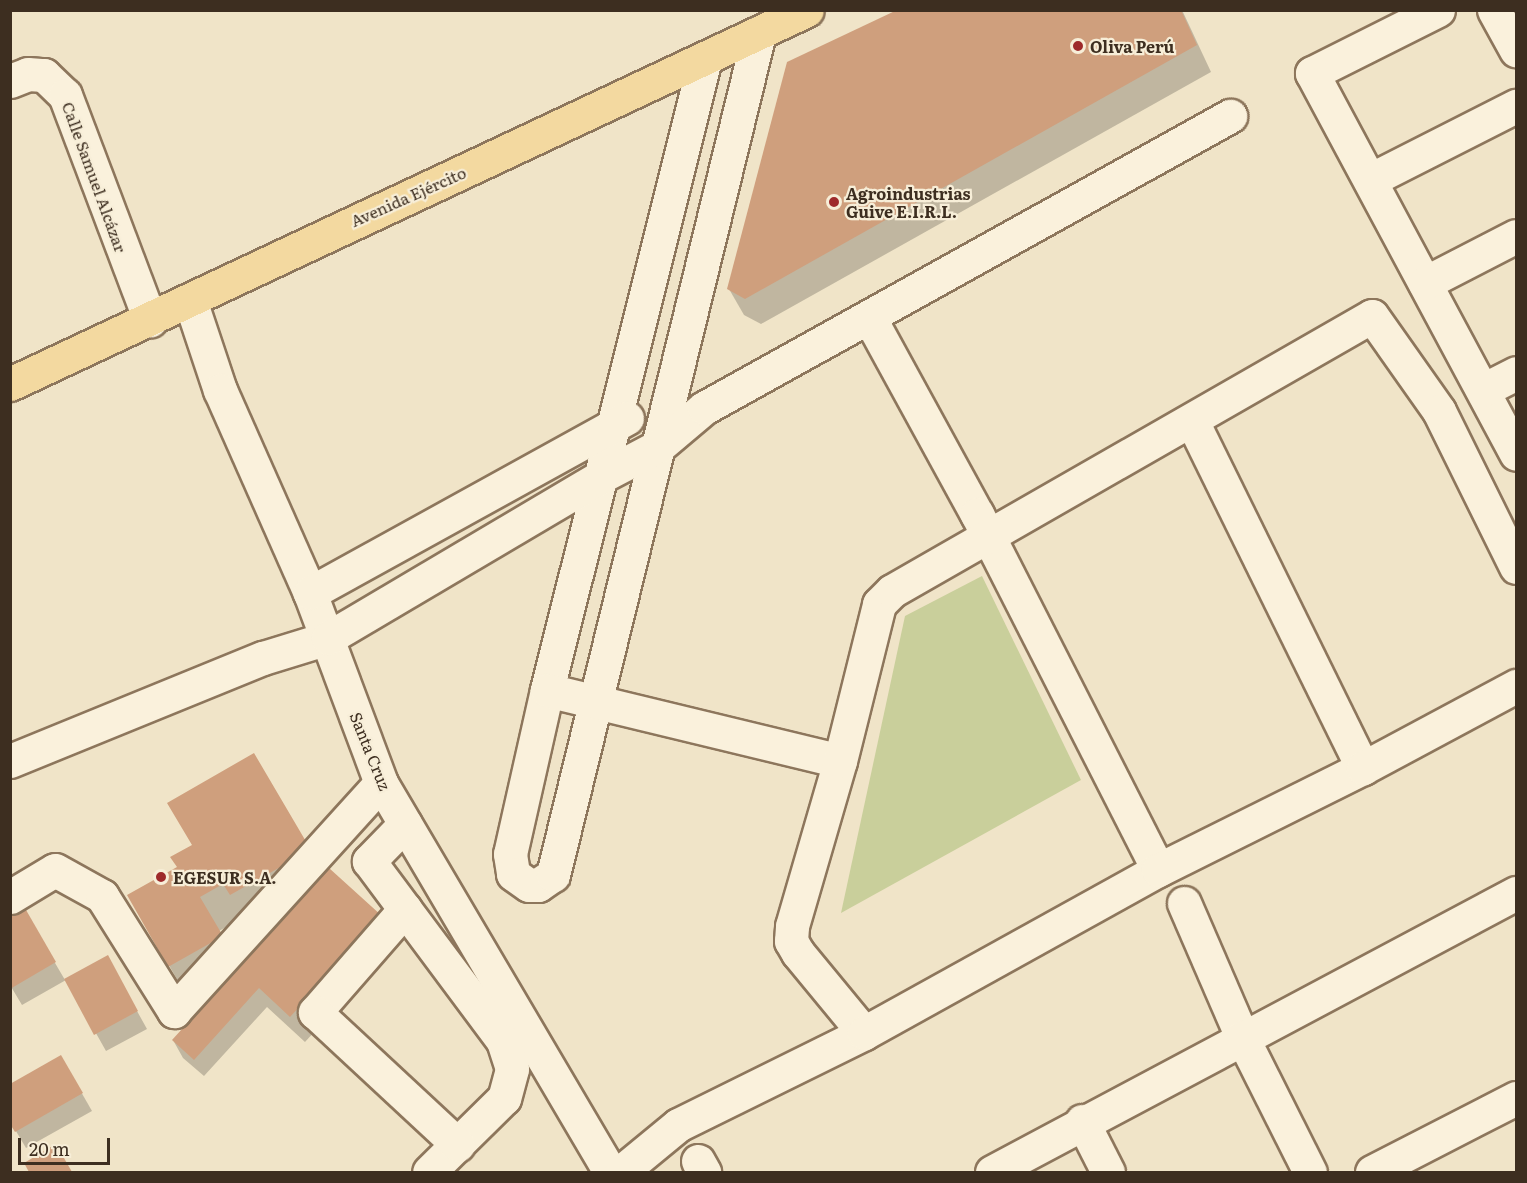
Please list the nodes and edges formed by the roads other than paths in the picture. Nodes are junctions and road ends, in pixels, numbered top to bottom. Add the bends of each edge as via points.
1 (807, 10) edge
2 (1438, 10) edge
3 (1494, 10) edge
4 (759, 33) junction
5 (1516, 50) edge
6 (705, 59) junction
7 (10, 81) edge
8 (1516, 106) edge
9 (1230, 116) dead end
10 (1370, 180) junction
11 (1516, 236) edge
12 (1425, 283) junction
13 (190, 300) junction
14 (869, 317) junction
15 (150, 320) junction
16 (1516, 373) edge
17 (10, 384) edge
18 (1483, 390) junction
19 (670, 397) junction
20 (704, 408) junction
21 (1192, 421) junction
22 (616, 424) junction
23 (659, 446) junction
24 (1516, 453) edge
25 (602, 476) junction
26 (987, 538) junction
27 (1516, 567) edge
28 (310, 593) junction
29 (328, 638) junction
30 (1516, 686) edge
31 (547, 690) junction
32 (595, 702) junction
33 (10, 761) edge
34 (840, 761) junction
35 (1363, 768) junction
36 (381, 783) junction
37 (405, 824) junction
38 (1158, 870) junction
39 (1516, 893) edge
40 (10, 897) edge
41 (1184, 903) dead end
42 (405, 909) junction
43 (864, 1033) junction
44 (1242, 1037) junction
45 (1516, 1098) edge
46 (1082, 1121) junction
47 (458, 1145) junction
48 (429, 1173) edge
49 (610, 1173) edge
50 (621, 1173) edge
51 (992, 1173) edge
52 (1108, 1173) edge
53 (1310, 1173) edge
54 (1372, 1173) edge

1 - 4 main road, Avenida Ejército
2 - 10 street via 1312,73
3 - 5 street
4 - 6 main road, Avenida Ejército
4 - 19 street
6 - 13 main road, Avenida Ejército
6 - 22 street
7 - 15 street, Calle Samuel Alcázar via 28,74 44,75 65,95
8 - 10 street
9 - 14 street
10 - 12 street
11 - 12 street
12 - 18 street
13 - 15 main road, Avenida Ejército
13 - 28 street, Santa Cruz via 220,390
14 - 20 street
14 - 26 street
15 - 17 main road, Avenida Ejército
16 - 18 street
18 - 24 street
19 - 20 street
19 - 22 street
19 - 23 street
20 - 23 street
21 - 26 street
21 - 27 street via 1372,316 1439,411
21 - 35 street
22 - 25 street
22 - 28 street
23 - 25 street
23 - 32 street
25 - 29 street
25 - 31 street
26 - 34 street via 892,591 879,604
26 - 38 street
28 - 29 street, Santa Cruz
29 - 33 street via 263,658
29 - 36 street, Santa Cruz
30 - 35 street
31 - 32 street
31 - 32 street via 510,854 513,874 529,885 538,885 553,875
32 - 34 street
34 - 43 street via 792,926 792,941
35 - 38 street
36 - 37 street, Santa Cruz
36 - 40 street via 174,1011 102,896 55,870
37 - 42 street via 369,861
37 - 49 street, Santa Cruz
38 - 43 street
39 - 44 street
41 - 44 street
42 - 47 street via 503,1041 512,1069 504,1098
42 - 47 street via 315,1012
43 - 50 street via 678,1125
44 - 46 street
44 - 53 street
45 - 54 street
46 - 51 street
46 - 52 street
47 - 48 street

